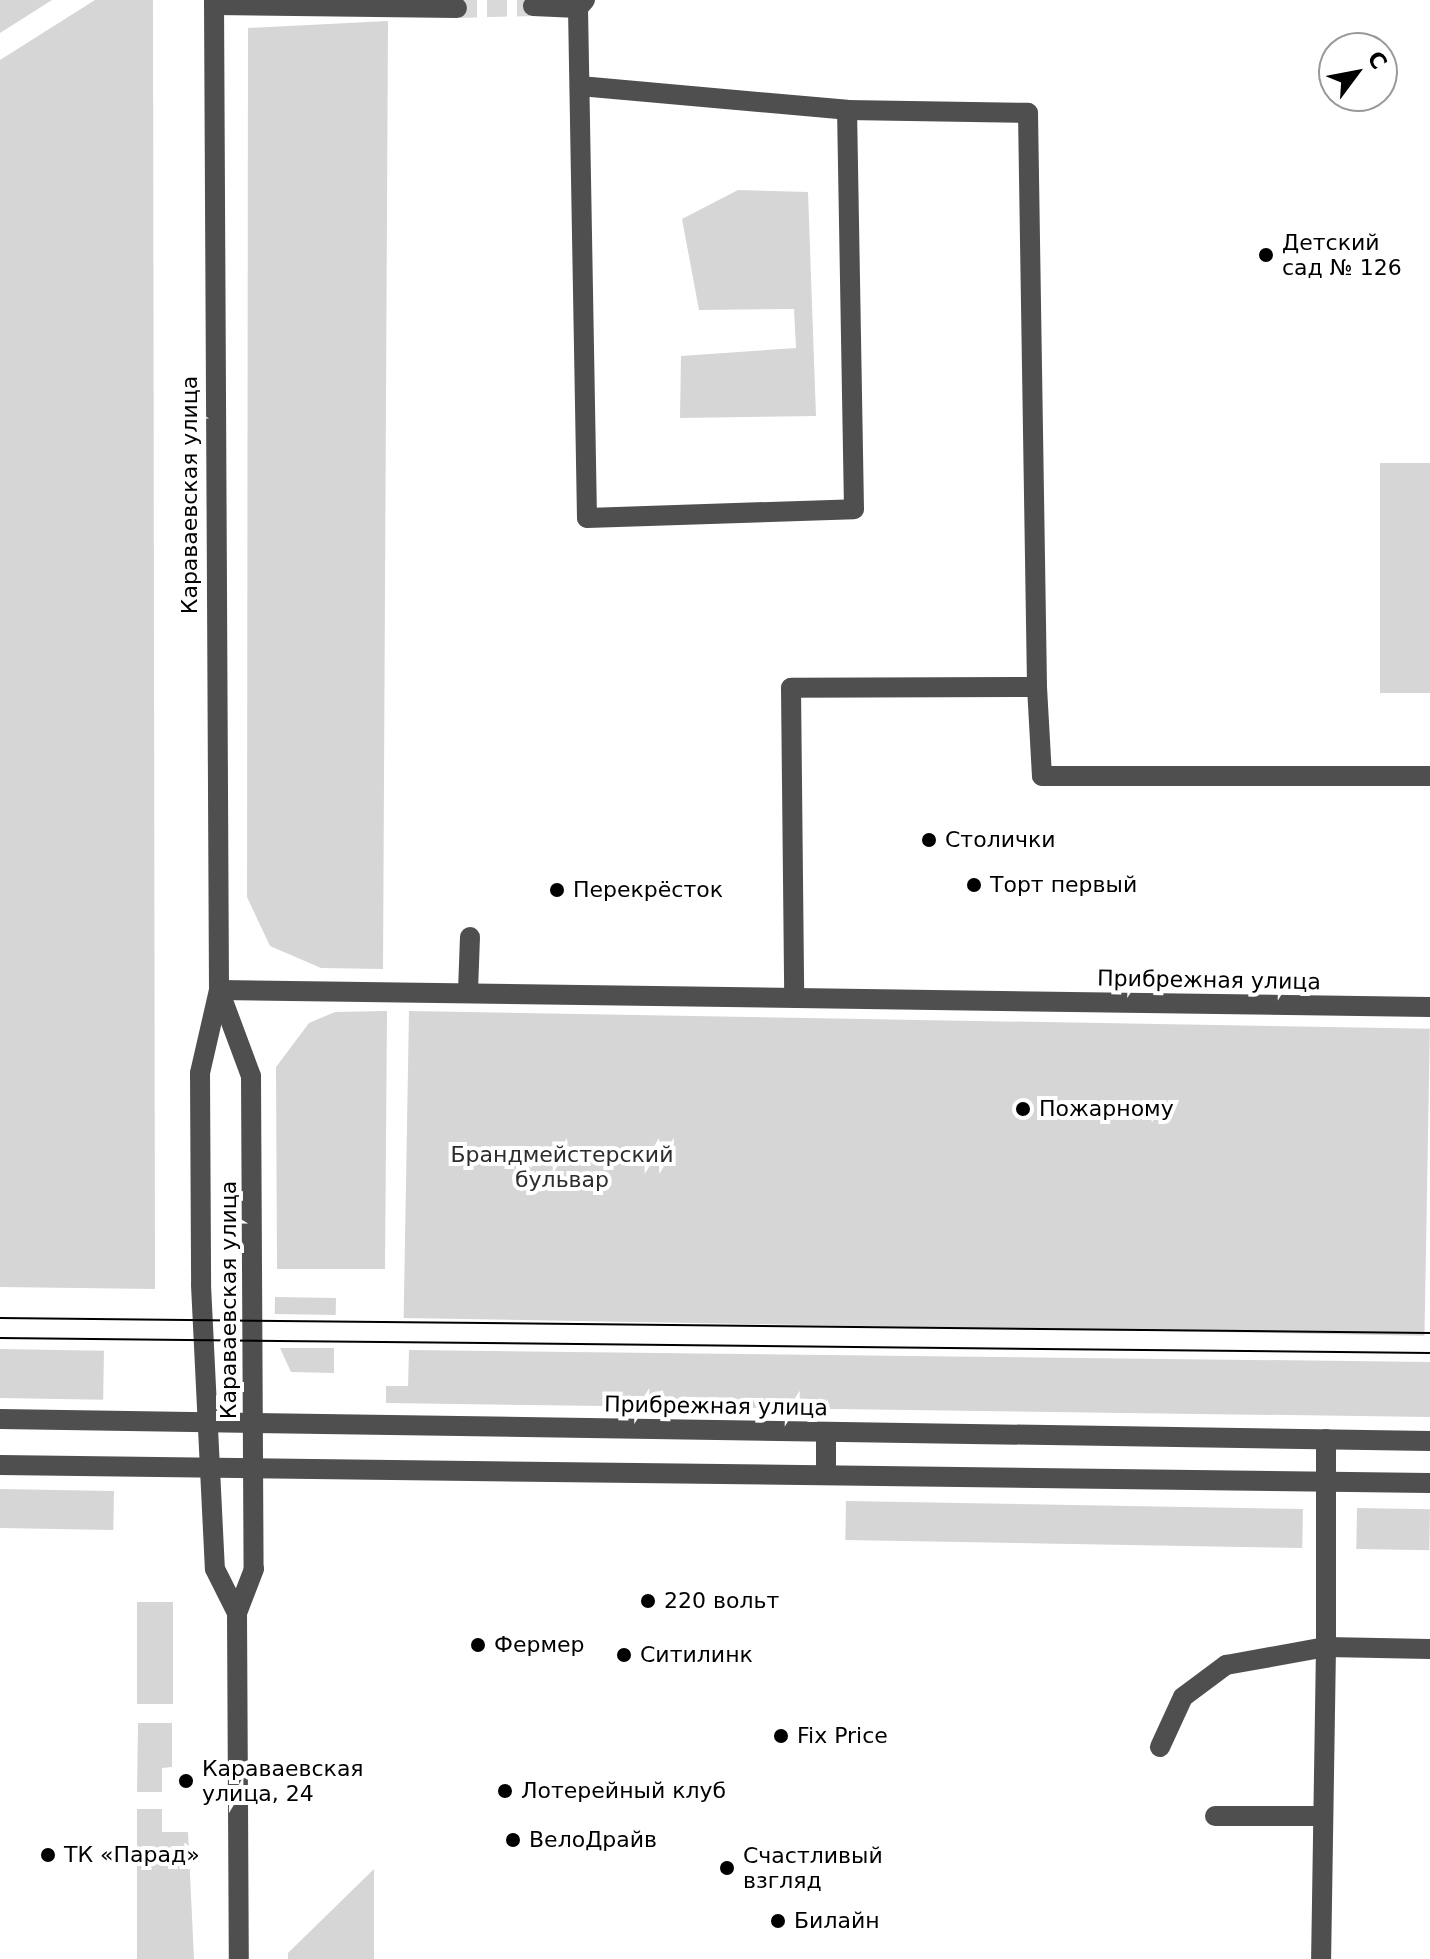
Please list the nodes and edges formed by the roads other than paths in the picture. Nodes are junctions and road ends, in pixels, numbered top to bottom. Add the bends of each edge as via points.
1 (214, 2) edge
2 (432, 4) edge
3 (581, 4) edge
4 (533, 6) dead end
5 (457, 8) dead end
6 (580, 86) junction
7 (847, 110) junction
8 (1037, 687) junction
9 (1430, 776) edge
10 (470, 937) dead end
11 (219, 990) junction
12 (468, 991) junction
13 (794, 996) junction
14 (1430, 1007) edge
15 (0, 1419) edge
16 (208, 1419) junction
17 (254, 1420) junction
18 (826, 1433) junction
19 (1326, 1439) junction
20 (1430, 1441) edge
21 (0, 1465) edge
22 (210, 1470) junction
23 (254, 1472) junction
24 (826, 1475) junction
25 (1326, 1482) junction
26 (1430, 1483) edge
27 (237, 1613) junction
28 (1326, 1647) junction
29 (1430, 1649) edge
30 (1160, 1747) dead end
31 (1215, 1816) dead end
32 (1323, 1816) junction
33 (239, 1959) edge
34 (1321, 1959) edge

1 - 2 street
1 - 11 street, Караваевская улица
2 - 5 street
3 - 4 street
3 - 6 street
6 - 7 street
6 - 7 street via 587,518 854,509
7 - 8 street via 1028,113
8 - 9 street via 1042,776
8 - 13 street via 791,688
10 - 12 street
11 - 12 street, Прибрежная улица
11 - 16 street, Караваевская улица via 200,1073
11 - 17 street, Караваевская улица via 251,1076
12 - 13 street, Прибрежная улица
13 - 14 street, Прибрежная улица
15 - 16 street, Прибрежная улица
16 - 17 street, Прибрежная улица
16 - 22 street, Караваевская улица
17 - 18 street, Прибрежная улица
17 - 23 street, Караваевская улица
18 - 19 street, Прибрежная улица
18 - 24 street
19 - 20 street, Прибрежная улица
19 - 25 street
21 - 22 street
22 - 23 street
22 - 27 street, Караваевская улица via 215,1569
23 - 24 street
23 - 27 street, Караваевская улица via 254,1569
24 - 25 street
25 - 26 street
25 - 28 street
27 - 33 street, Караваевская улица
28 - 29 street
28 - 30 street via 1226,1665 1183,1697
28 - 32 street
31 - 32 street
32 - 34 street

